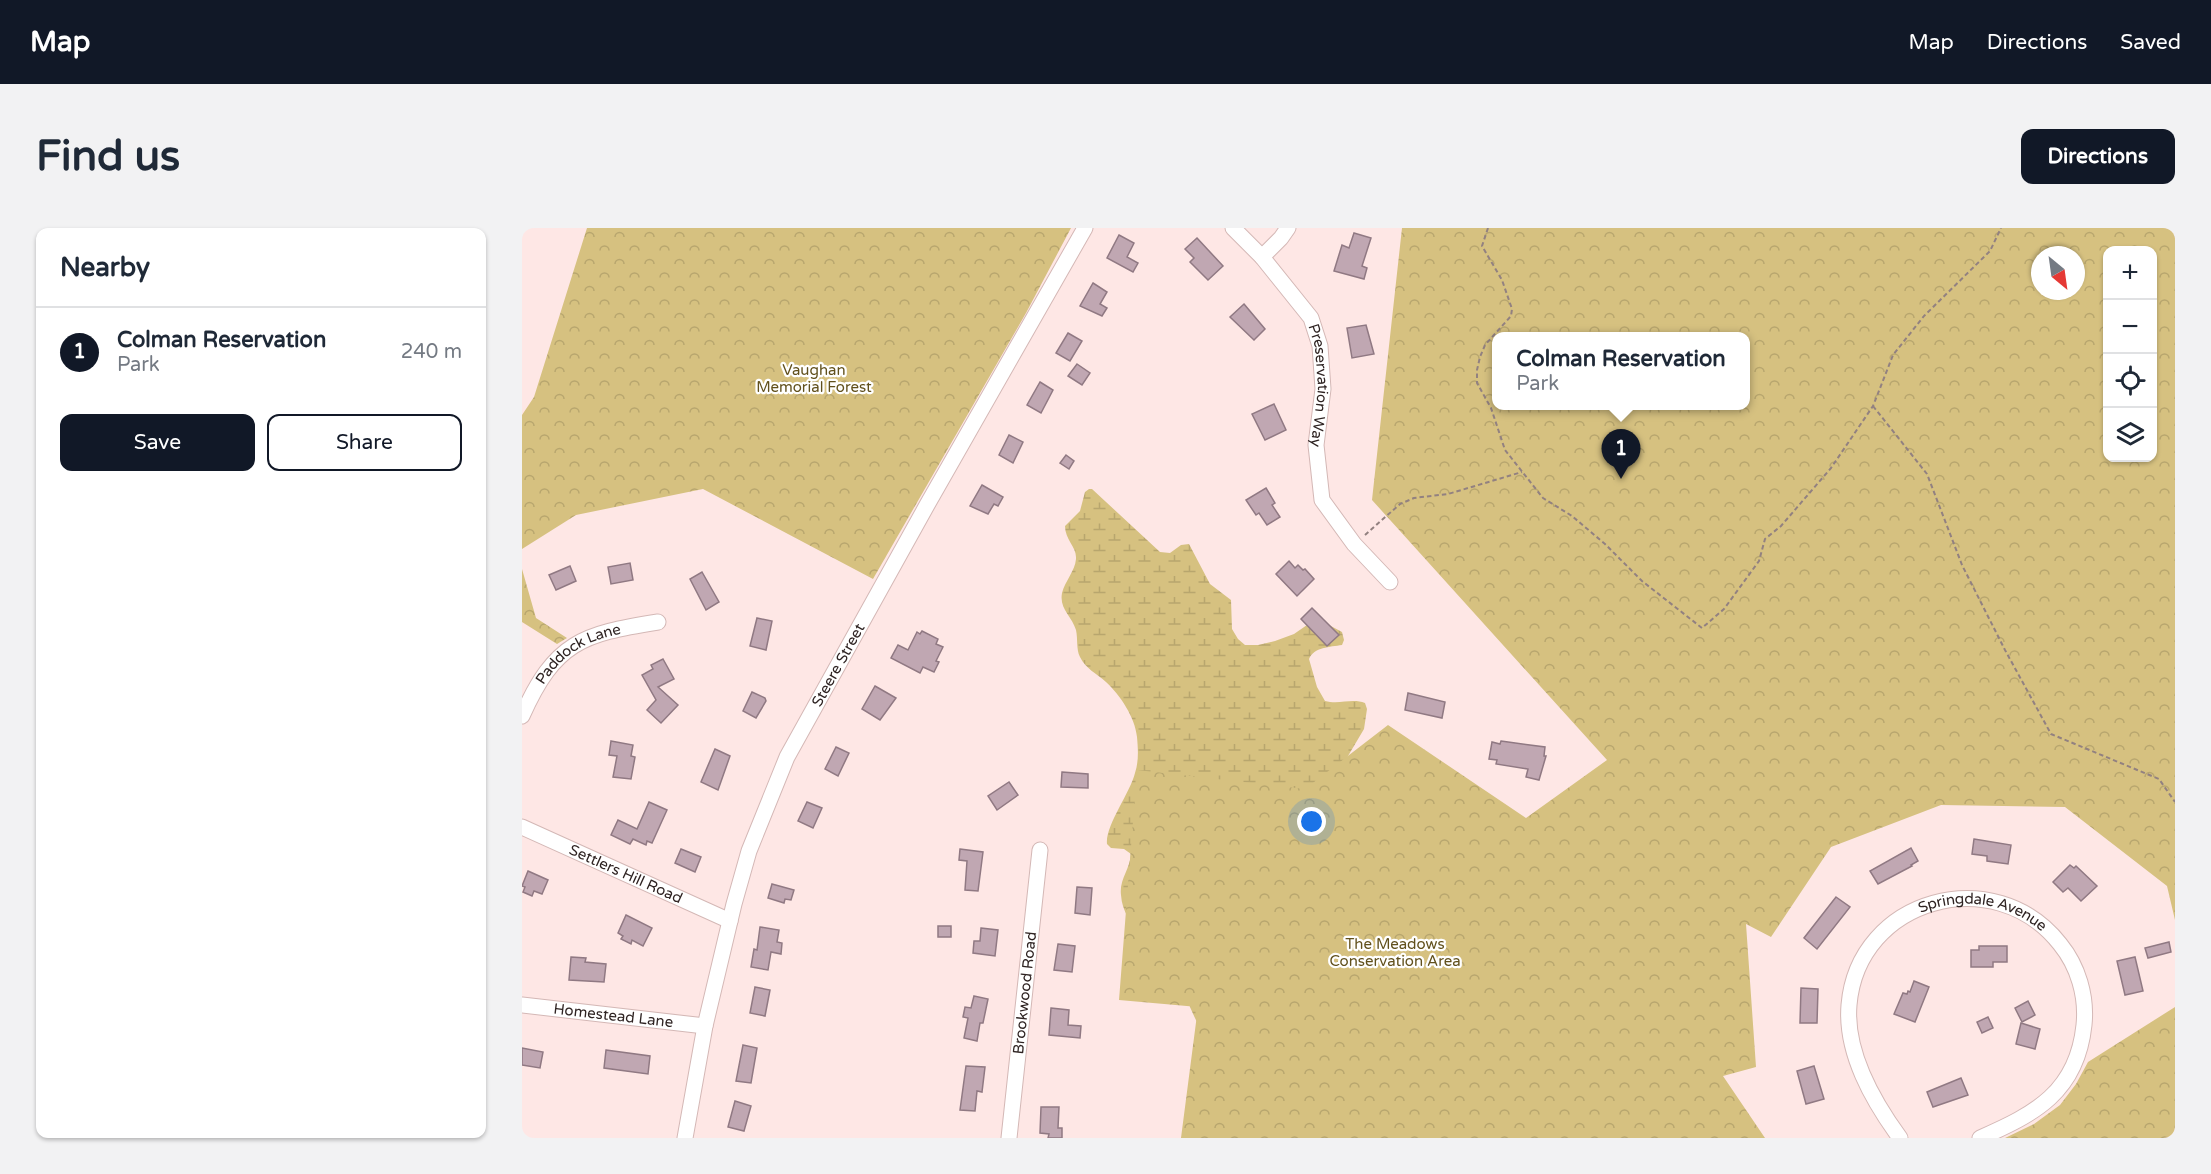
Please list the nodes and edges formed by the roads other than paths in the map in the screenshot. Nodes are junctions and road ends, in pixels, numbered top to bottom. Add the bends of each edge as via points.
1 (1084, 228) edge
2 (1233, 228) edge
3 (1288, 228) edge
4 (1262, 257) junction
5 (1390, 582) dead end
6 (658, 622) dead end
7 (522, 716) edge
8 (522, 827) edge
9 (1040, 850) dead end
10 (730, 921) junction
11 (522, 1005) edge
12 (705, 1026) junction
13 (685, 1138) edge
14 (1009, 1138) edge
15 (1900, 1138) edge
16 (1980, 1138) edge

1 - 10 street, Steere Street via 787,757 749,851
2 - 4 street, Preservation Way
3 - 4 street
4 - 5 street, Preservation Way via 1311,318 1320,346 1323,389 1316,445 1322,500 1353,544
6 - 7 street, Paddock Lane via 604,632 569,647 546,670
8 - 10 street, Settlers Hill Road
9 - 14 street, Brookwood Road
10 - 12 street, Steere Street
11 - 12 street, Homestead Lane
12 - 13 street, Steere Street
15 - 16 street, Springdale Avenue via 1880,1108 1856,1056 1850,1031 1851,992 1864,956 1890,926 1923,906 1962,898 2000,902 2046,928 2070,958 2080,982 2084,1007 2080,1045 2057,1091 2027,1116

